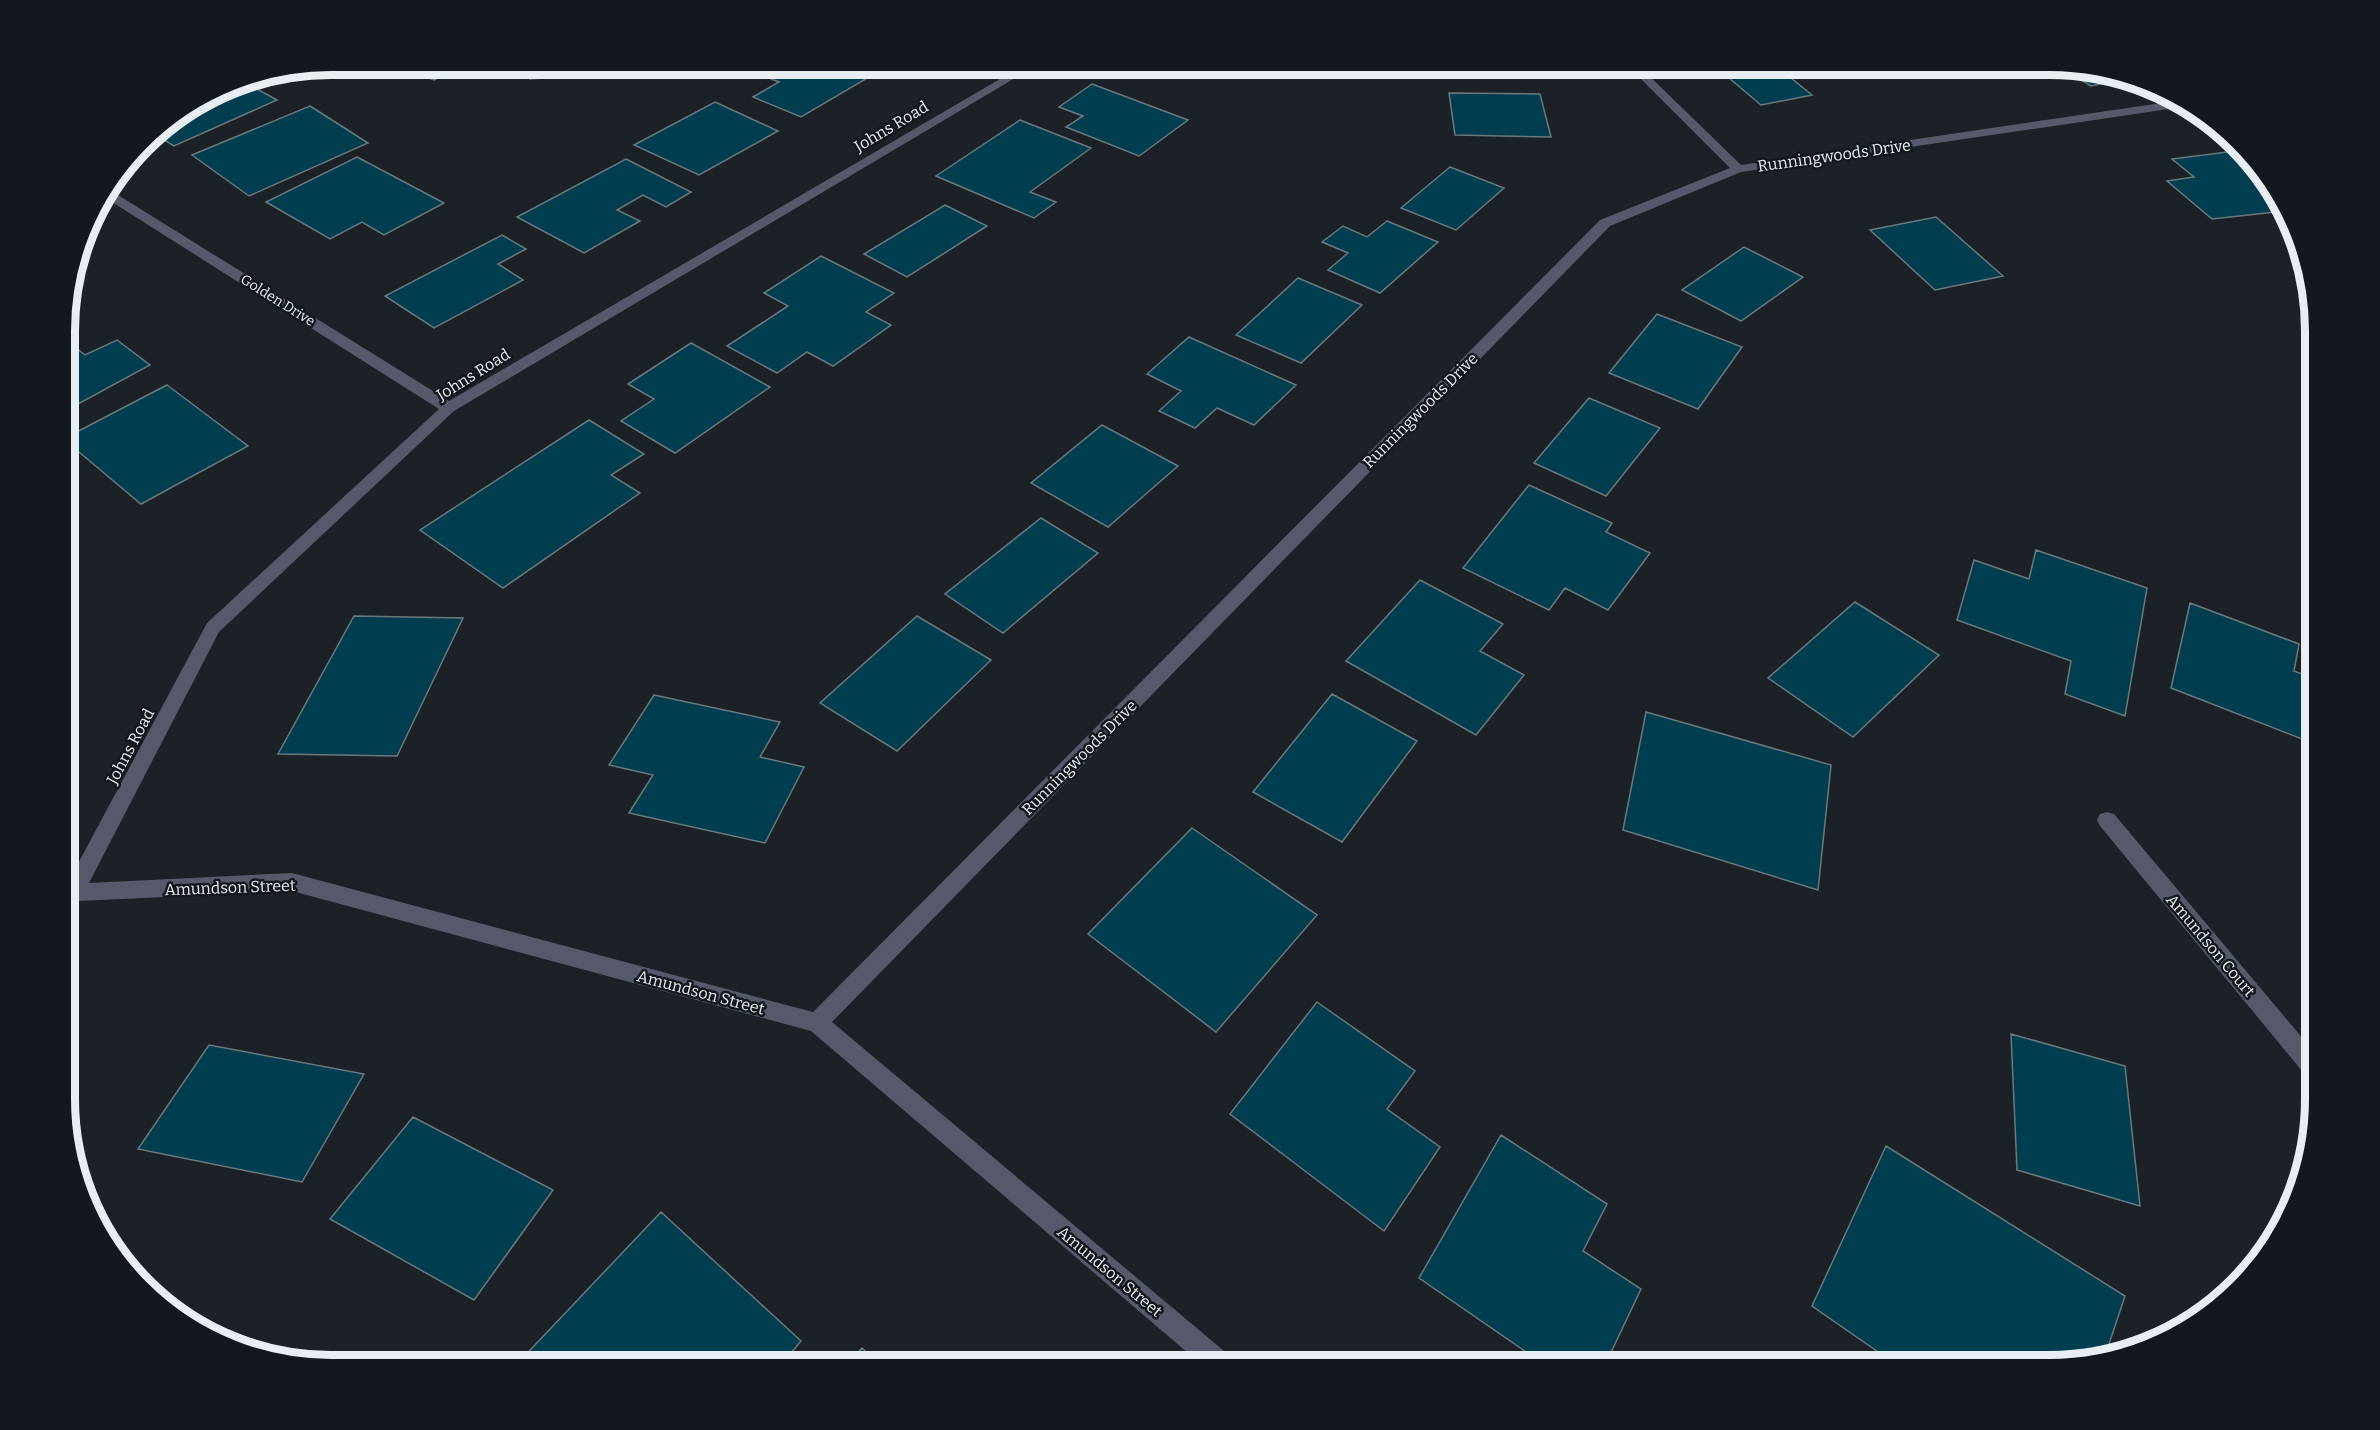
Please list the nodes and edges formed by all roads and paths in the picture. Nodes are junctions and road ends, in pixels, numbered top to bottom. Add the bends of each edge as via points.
1 (1012, 75) edge
2 (1643, 75) edge
3 (2170, 105) edge
4 (1738, 169) junction
5 (113, 197) edge
6 (448, 408) junction
7 (2107, 819) dead end
8 (75, 886) edge
9 (75, 897) edge
10 (817, 1023) junction
11 (2305, 1058) edge
12 (1209, 1355) edge

1 - 6 street, Johns Road
2 - 4 street
3 - 4 street, Runningwoods Drive
4 - 10 street, Runningwoods Drive via 1605,223
5 - 6 street, Golden Drive
6 - 8 street, Johns Road via 213,628
7 - 11 street, Amundson Court
9 - 10 street, Amundson Street via 292,882
10 - 12 street, Amundson Street

